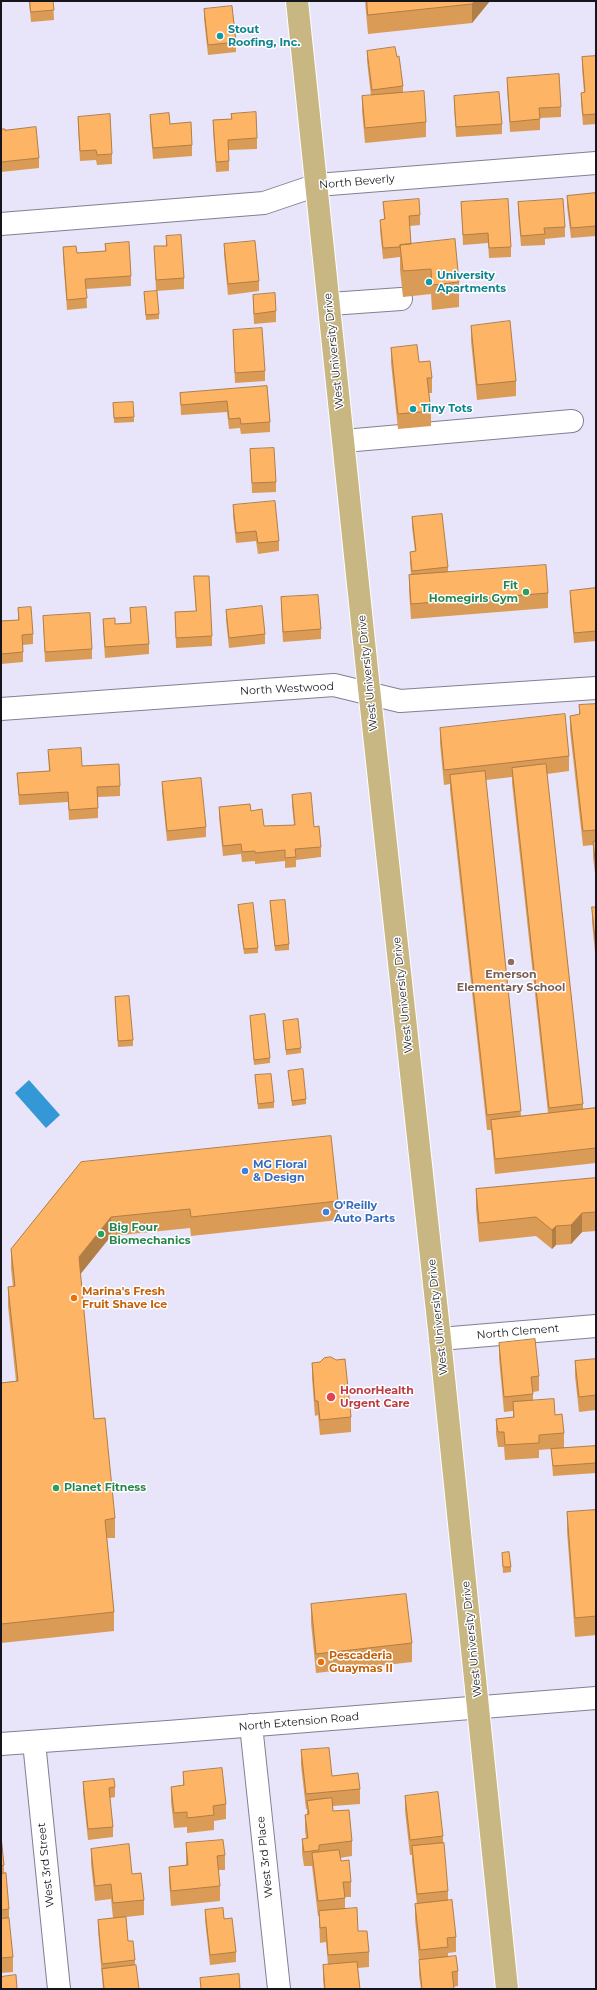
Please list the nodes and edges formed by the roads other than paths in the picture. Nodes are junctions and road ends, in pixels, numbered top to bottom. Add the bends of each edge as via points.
1 (298, 1) edge
2 (596, 163) edge
3 (317, 185) junction
4 (1, 224) edge
5 (401, 299) dead end
6 (330, 304) junction
7 (572, 421) dead end
8 (344, 441) junction
9 (596, 688) edge
10 (370, 695) junction
11 (1, 709) edge
12 (596, 1326) edge
13 (440, 1339) junction
14 (596, 1698) edge
15 (479, 1707) junction
16 (251, 1725) junction
17 (34, 1742) junction
18 (1, 1744) edge
19 (59, 1989) edge
20 (279, 1989) edge
21 (507, 1989) edge

1 - 3 main road, West University Drive
2 - 3 street, North Beverly
3 - 4 street, North Beverly via 264,203
3 - 6 main road, West University Drive
5 - 6 street
6 - 8 main road, West University Drive
7 - 8 street
8 - 10 main road, West University Drive
9 - 10 street, North Westwood via 406,701
10 - 11 street, North Westwood via 334,685
10 - 13 main road, West University Drive
12 - 13 street, North Clement
13 - 15 main road, West University Drive
14 - 15 street, North Extension Road
15 - 16 street, North Extension Road
15 - 21 main road, West University Drive
16 - 17 street, North Extension Road
16 - 20 street, West 3rd Place
17 - 18 street, North Extension Road
17 - 19 street, West 3rd Street

